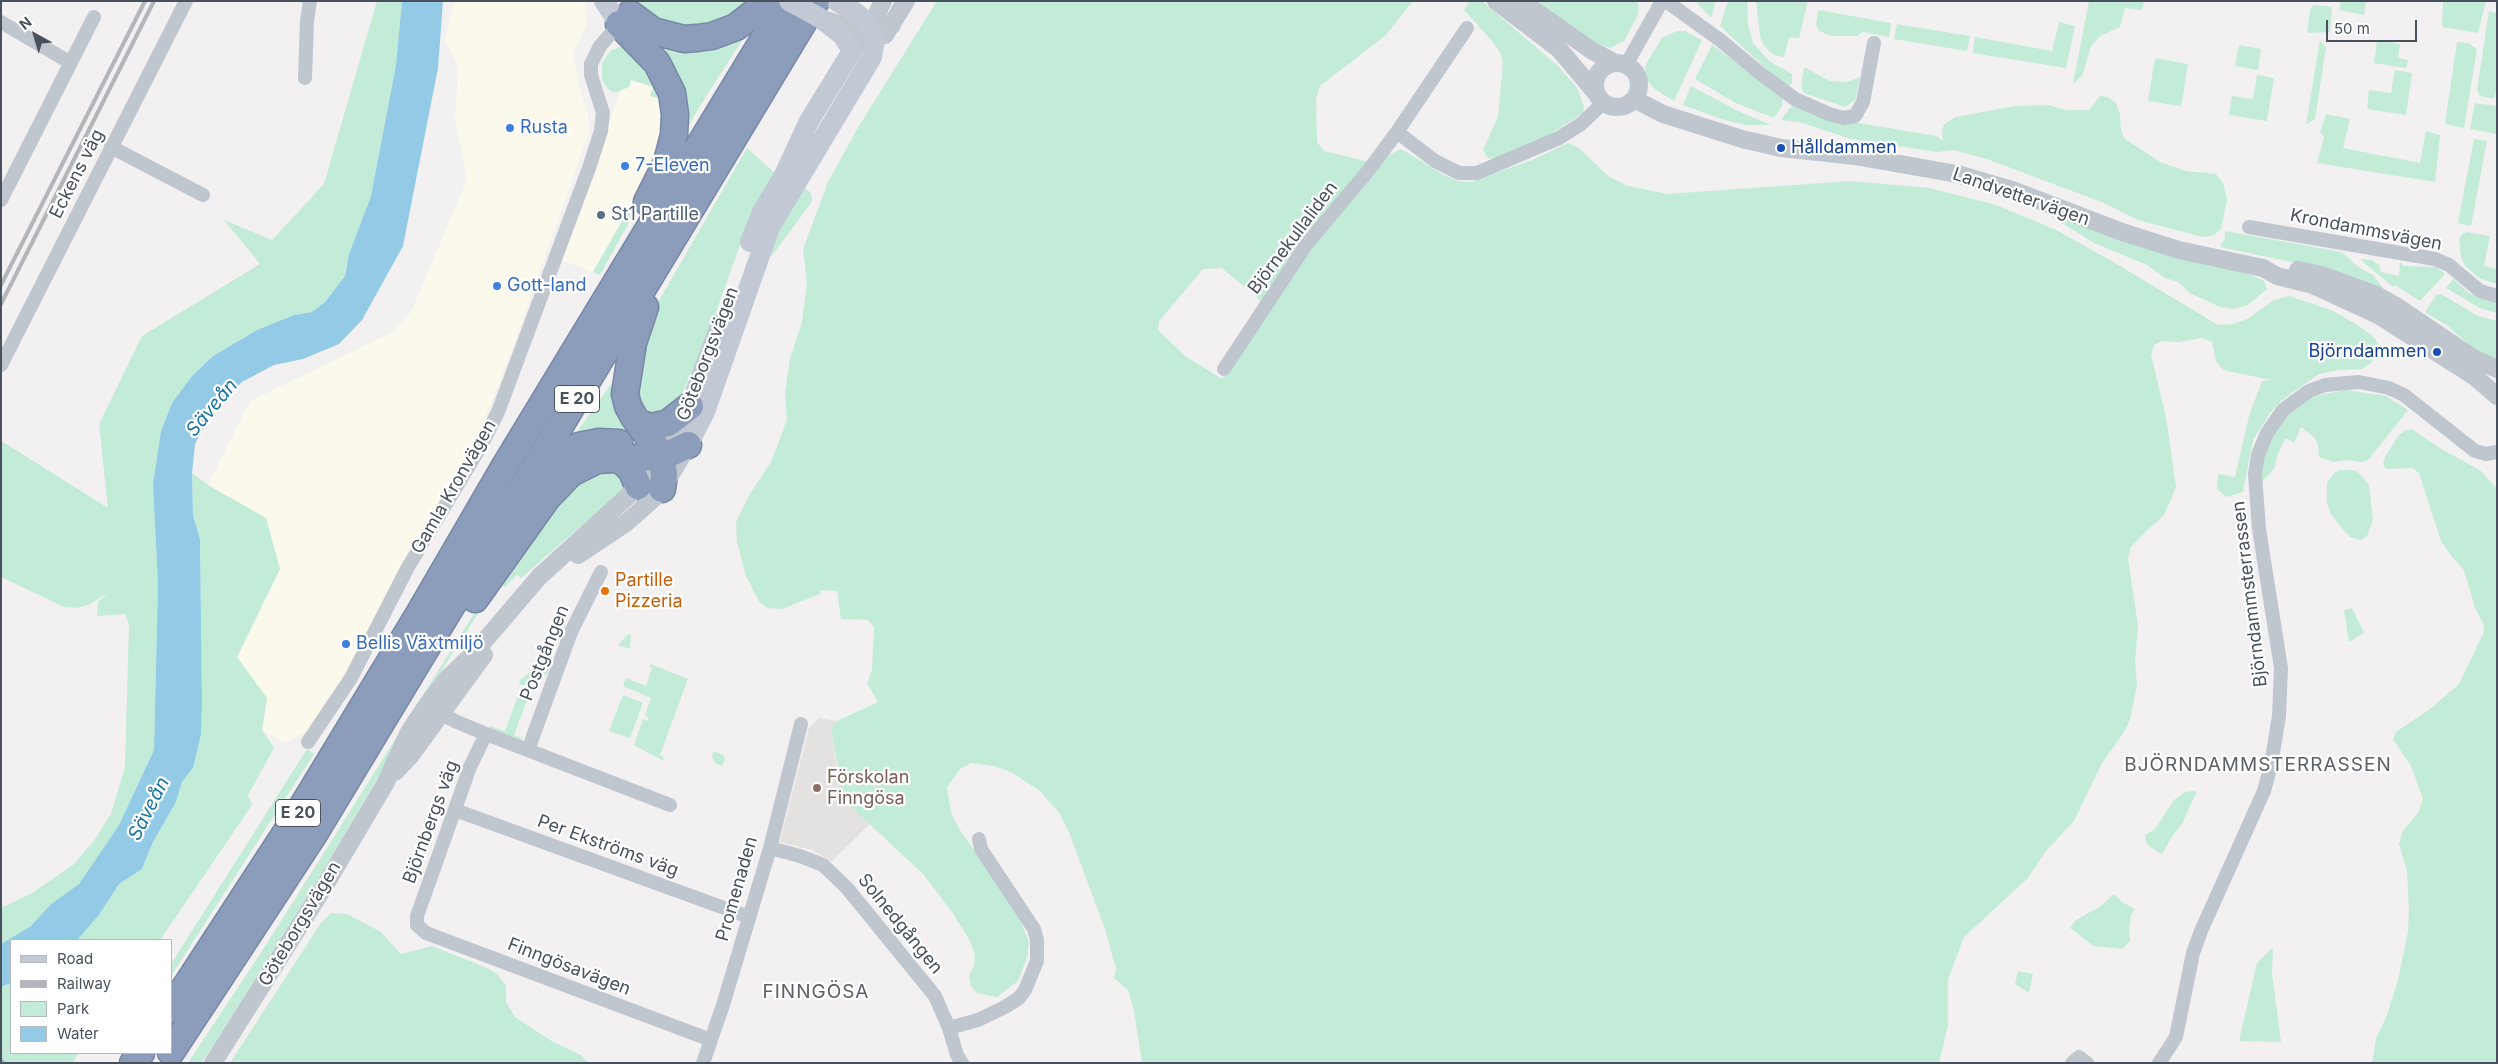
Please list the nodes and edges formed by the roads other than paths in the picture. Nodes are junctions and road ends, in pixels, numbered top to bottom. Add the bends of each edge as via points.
1 (186, 1) edge
2 (310, 1) edge
3 (604, 1) edge
4 (769, 1) edge
5 (788, 1) edge
6 (836, 1) edge
7 (875, 1) edge
8 (883, 1) edge
9 (906, 1) edge
10 (1496, 1) edge
11 (1520, 1) edge
12 (1664, 1) edge
13 (818, 10) edge
14 (624, 13) edge
15 (94, 17) dead end
16 (892, 25) junction
17 (2, 26) edge
18 (870, 28) junction
19 (1466, 28) dead end
20 (849, 31) junction
21 (1874, 43) dead end
22 (872, 57) junction
23 (71, 63) junction
24 (1621, 64) junction
25 (305, 78) dead end
26 (1599, 98) junction
27 (1634, 99) junction
28 (1397, 132) junction
29 (111, 147) junction
30 (203, 196) dead end
31 (1, 200) edge
32 (2249, 226) dead end
33 (669, 245) junction
34 (2263, 268) junction
35 (2497, 296) edge
36 (1, 365) edge
37 (2497, 369) edge
38 (1224, 370) dead end
39 (2497, 396) edge
40 (690, 406) joint
41 (663, 442) junction
42 (2497, 452) edge
43 (619, 458) junction
44 (650, 487) junction
45 (485, 552) junction
46 (602, 572) dead end
47 (419, 614) junction
48 (434, 710) junction
49 (801, 724) dead end
50 (486, 734) junction
51 (308, 742) dead end
52 (528, 750) junction
53 (362, 756) junction
54 (670, 804) dead end
55 (455, 810) junction
56 (979, 839) dead end
57 (770, 848) junction
58 (749, 917) junction
59 (417, 925) joint
60 (172, 1007) edge
61 (949, 1028) junction
62 (711, 1040) junction
63 (172, 1050) edge
64 (213, 1063) edge
65 (703, 1063) edge
66 (962, 1063) edge
67 (2072, 1063) edge
68 (2087, 1063) edge
69 (2159, 1063) edge

1 - 29 street, Eckens väg
2 - 25 street
3 - 14 main road
4 - 14 highway via 736,27 697,38 684,39 653,30
5 - 13 main road, bridge
5 - 47 highway, E 20 via 510,457
6 - 20 main road
7 - 20 street
8 - 18 street, Göteborgsvägen
9 - 16 street
10 - 26 street via 1559,49
11 - 24 street via 1591,50
12 - 21 street via 1795,99 1844,118 1855,116 1863,102
12 - 24 street
13 - 20 main road
13 - 33 highway, E 20
14 - 47 highway via 668,80 675,114 667,162 638,222
14 - 51 street, Gamla Kronvägen via 591,64 591,75 603,112 601,131 498,412 408,567 351,678
15 - 23 street
16 - 18 street
16 - 22 street
17 - 23 street
18 - 20 street, Göteborgsvägen
18 - 20 main road via 864,19
18 - 22 main road via 875,40
19 - 28 street, Björnekullaliden
20 - 40 main road, Göteborgsvägen via 809,121 762,212
22 - 41 main road, Göteborgsvägen via 770,227 705,412
23 - 31 street
24 - 26 street via 1604,67 1597,75 1595,82
24 - 27 street via 1635,73 1638,80
26 - 27 street via 1619,107
26 - 28 street via 1581,124 1559,138 1477,173 1460,173 1435,161
27 - 34 street, Landvettervägen via 1663,114 1742,139 1781,148 1855,156 1957,174 2012,190 2171,248
28 - 38 street, Björnekullaliden via 1306,245
29 - 30 street
29 - 36 street, Eckens väg
32 - 35 street, Krondammsvägen via 2435,259 2449,265 2480,291
33 - 41 highway via 633,343 625,394 628,406
33 - 45 highway, E 20
34 - 37 street, Landvettervägen via 2278,266 2321,276 2374,294 2473,358
34 - 39 street, Landvettervägen via 2277,276 2328,292 2378,316 2475,377
40 - 41 highway via 668,423 651,427
41 - 43 highway
41 - 44 highway via 664,475
41 - 45 highway via 599,442 568,451 536,481
42 - 69 street, Björndammsterrassen via 2475,452 2404,395 2389,388 2359,382 2325,385 2309,391 2283,410 2267,433 2255,474 2259,529 2281,668 2279,716 2271,765 2264,792 2201,931 2193,953 2176,1037
43 - 44 highway
43 - 53 highway via 587,463 556,487
44 - 48 street, Göteborgsvägen via 539,578 446,679
44 - 48 street, Göteborgsvägen via 642,511 555,571
45 - 53 highway, E 20
46 - 52 street, Postgången via 571,632
47 - 60 highway, E 20 via 288,830
48 - 50 street
48 - 64 street, Göteborgsvägen via 410,755 385,784 271,974
49 - 57 street, Promenaden
50 - 52 street
50 - 55 street, Björnbergs väg
52 - 54 street
53 - 63 highway, E 20
55 - 58 street, Per Ekströms väg
55 - 59 street, Björnbergs väg via 417,916
56 - 61 street via 980,850 1034,928 1037,961 1019,998 978,1020
57 - 58 street, Promenaden
57 - 61 street, Solnedgången via 813,860 834,874 930,990
58 - 62 street, Promenaden
59 - 62 street, Finngösavägen via 426,933
61 - 66 street, Solnedgången
62 - 65 street, Promenaden
67 - 68 street via 2079,1057

